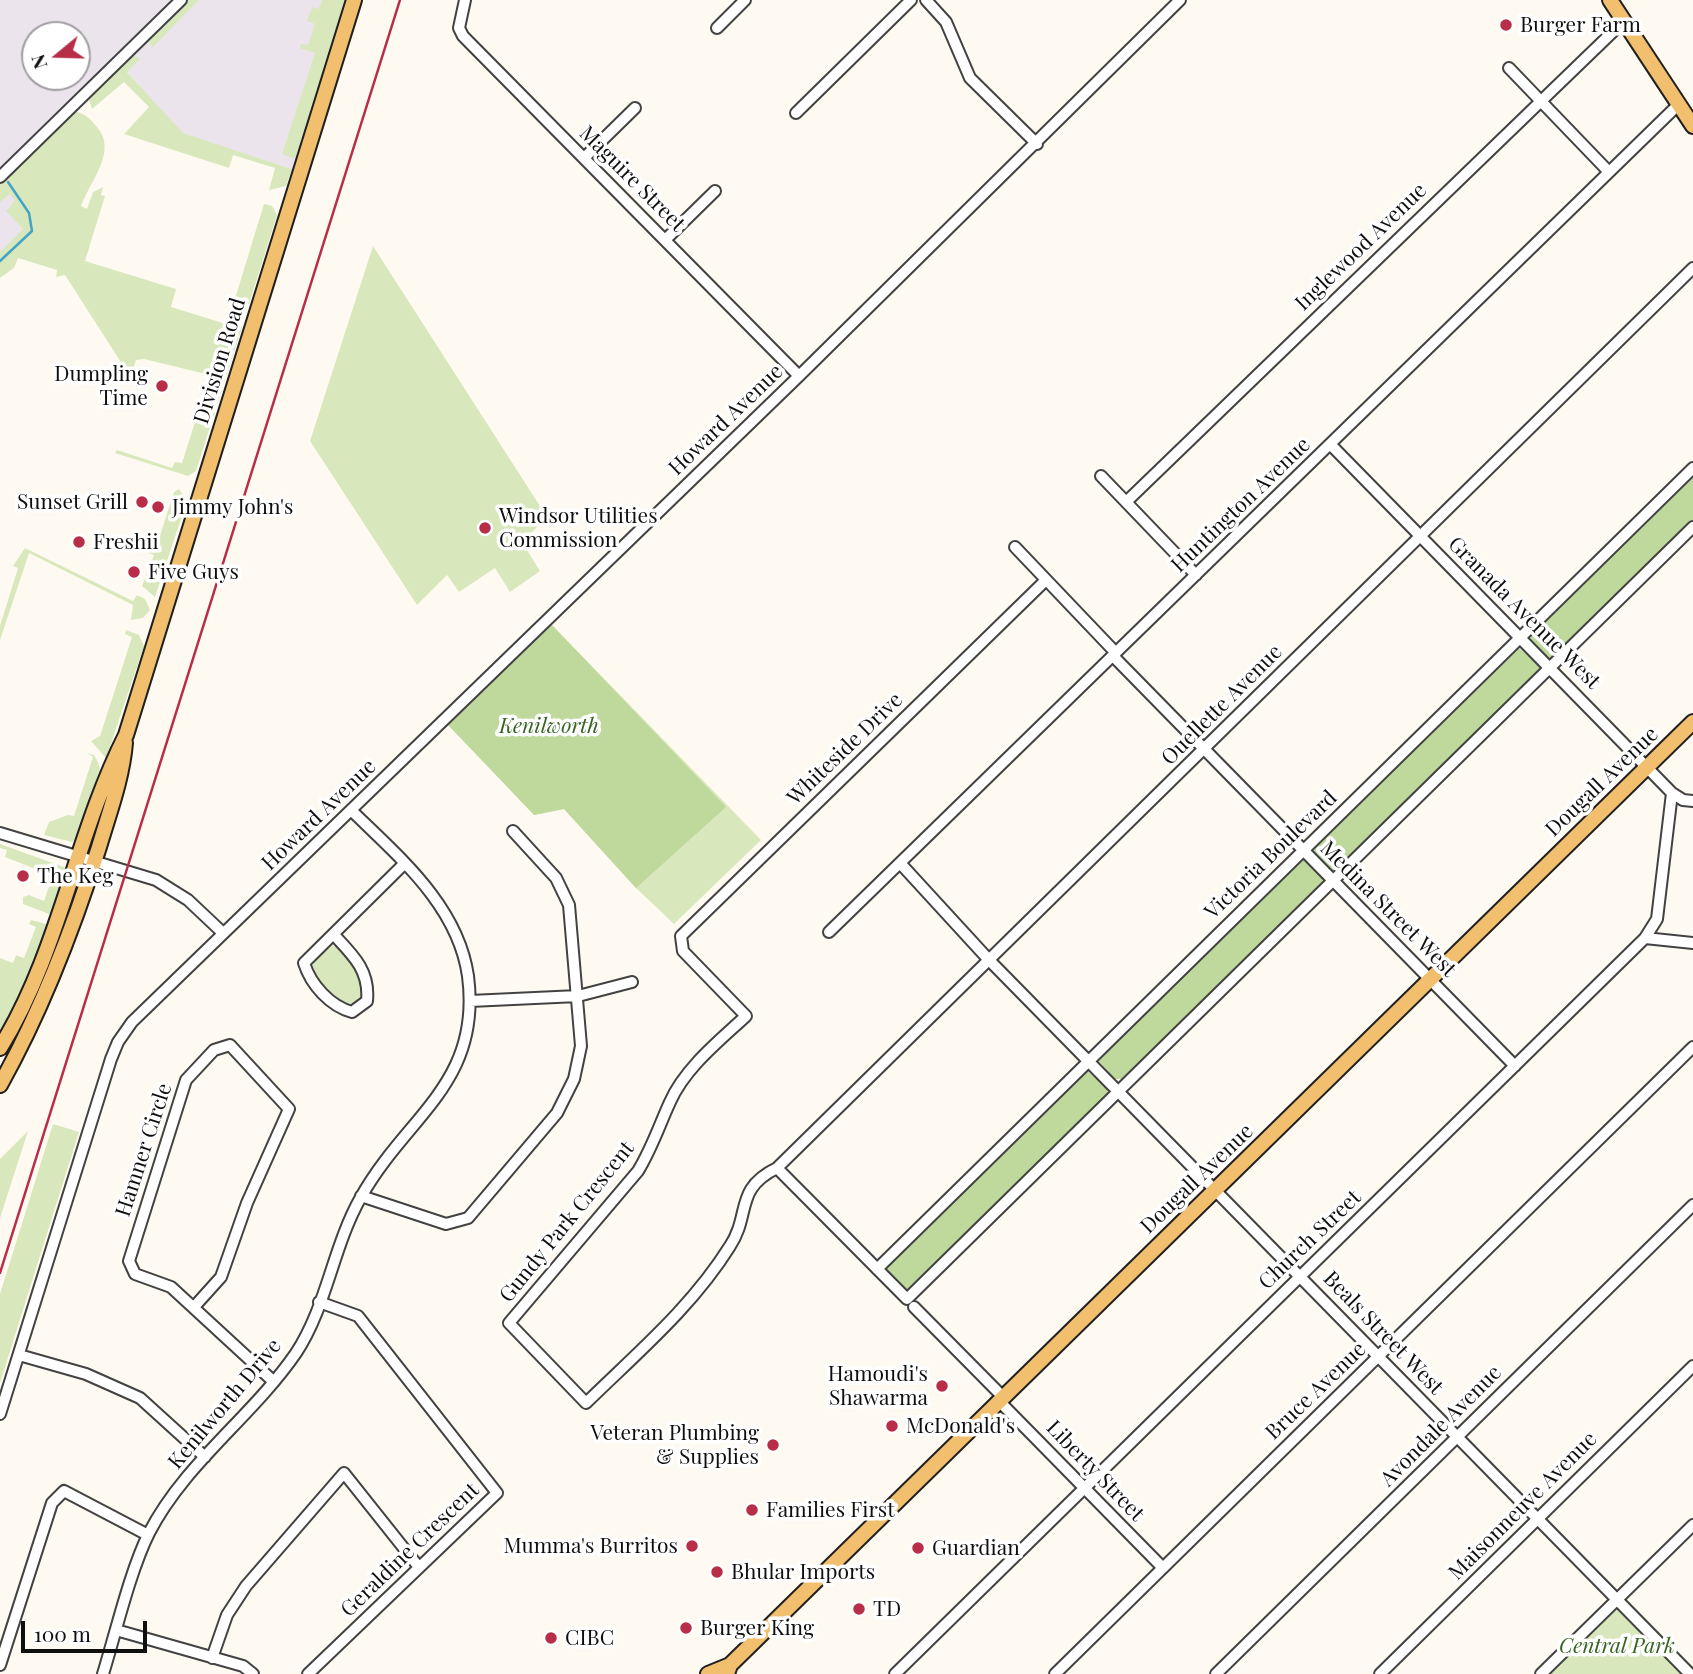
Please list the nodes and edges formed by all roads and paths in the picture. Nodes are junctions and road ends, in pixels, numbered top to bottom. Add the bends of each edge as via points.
1 (181, 0) edge
2 (354, 0) edge
3 (465, 0) edge
4 (745, 0) edge
5 (911, 0) edge
6 (926, 0) edge
7 (1180, 0) edge
8 (1610, 0) edge
9 (1624, 21) junction
10 (717, 28) dead end
11 (1509, 68) dead end
12 (1539, 99) junction
13 (1679, 104) junction
14 (635, 108) dead end
15 (796, 113) dead end
16 (1693, 126) edge
17 (1037, 144) junction
18 (584, 158) junction
19 (1609, 172) junction
20 (0, 177) edge
21 (715, 191) dead end
22 (665, 240) junction
23 (1693, 268) edge
24 (799, 376) junction
25 (1331, 444) junction
26 (1693, 468) edge
27 (1101, 477) dead end
28 (1126, 502) junction
29 (1693, 527) edge
30 (1421, 536) junction
31 (1015, 547) dead end
32 (1196, 575) junction
33 (1046, 580) junction
34 (1520, 637) junction
35 (1114, 654) junction
36 (1550, 668) junction
37 (1693, 722) edge
38 (126, 735) junction
39 (1203, 749) junction
40 (1648, 767) junction
41 (1672, 793) junction
42 (1693, 802) edge
43 (352, 811) junction
44 (513, 831) dead end
45 (0, 833) edge
46 (1303, 850) junction
47 (78, 858) junction
48 (94, 862) junction
49 (900, 863) junction
50 (404, 864) junction
51 (1333, 881) junction
52 (829, 932) dead end
53 (223, 933) junction
54 (334, 935) junction
55 (1646, 938) junction
56 (1693, 943) edge
57 (683, 951) joint
58 (989, 960) junction
59 (1431, 980) junction
60 (632, 982) dead end
61 (578, 996) junction
62 (470, 1000) junction
63 (1693, 1047) edge
64 (0, 1048) edge
65 (1088, 1061) junction
66 (1515, 1066) junction
67 (0, 1085) edge
68 (1118, 1092) junction
69 (777, 1168) junction
70 (1215, 1191) junction
71 (361, 1196) junction
72 (1693, 1205) edge
73 (877, 1269) junction
74 (1299, 1277) junction
75 (319, 1302) junction
76 (911, 1303) junction
77 (194, 1307) junction
78 (19, 1355) junction
79 (1379, 1356) junction
80 (1693, 1366) edge
81 (273, 1381) junction
82 (1002, 1400) junction
83 (0, 1414) edge
84 (1457, 1437) junction
85 (205, 1457) junction
86 (1084, 1488) junction
87 (1538, 1519) junction
88 (1693, 1525) edge
89 (148, 1535) junction
90 (418, 1566) junction
91 (1163, 1568) junction
92 (1616, 1600) junction
93 (116, 1630) junction
94 (212, 1657) junction
95 (0, 1665) edge
96 (729, 1669) edge
97 (103, 1674) edge
98 (253, 1674) edge
99 (308, 1674) edge
100 (708, 1674) edge
101 (895, 1674) edge
102 (1055, 1674) edge
103 (1216, 1674) edge
104 (1380, 1674) edge
105 (1541, 1674) edge
106 (1690, 1674) edge

1 - 20 street
2 - 38 main road, Division Road
3 - 18 street, Maguire Street via 459,28 463,36
4 - 10 street
5 - 15 street
6 - 17 street via 946,22 970,78
7 - 17 street, Howard Avenue
8 - 9 main road
9 - 12 street, Inglewood Avenue
9 - 13 main road
11 - 12 street
12 - 19 street
12 - 28 street, Inglewood Avenue
13 - 16 main road
13 - 19 street, Huntington Avenue
14 - 18 street
17 - 24 street, Howard Avenue
18 - 22 street, Maguire Street
19 - 25 street, Huntington Avenue
21 - 22 street
22 - 24 street, Maguire Street
23 - 30 street, Ouellette Avenue
24 - 43 street, Howard Avenue
25 - 30 street, Granada Avenue West
25 - 32 street, Huntington Avenue
26 - 34 street, Victoria Boulevard
27 - 28 street
28 - 32 street
29 - 36 street
30 - 34 street, Granada Avenue West
30 - 39 street, Ouellette Avenue
31 - 33 street, Medina Street West
32 - 35 street, Huntington Avenue
33 - 35 street, Medina Street West
33 - 57 street, Whiteside Drive via 681,936
34 - 36 street, Granada Avenue West
34 - 46 street, Victoria Boulevard
35 - 39 street, Medina Street West
35 - 49 street, Huntington Avenue
36 - 40 street, Granada Avenue West
36 - 51 street
37 - 40 main road, Dougall Avenue
38 - 47 main road, Division Road via 102,785
38 - 48 main road, Division Road via 120,778
39 - 46 street, Medina Street West
39 - 58 street, Ouellette Avenue
40 - 41 street, Granada Avenue West
40 - 59 main road, Dougall Avenue
41 - 42 street, Granada Avenue West
41 - 55 street, Church Street via 1657,919
43 - 50 street, Kenilworth Drive
43 - 53 street, Howard Avenue
44 - 61 street via 556,878 569,905
45 - 47 street
46 - 51 street, Medina Street West
46 - 65 street, Victoria Boulevard
47 - 48 street
47 - 64 main road, Division Road via 34,981
48 - 53 street via 163,883
48 - 67 main road, Division Road via 45,994
49 - 52 street, Huntington Avenue
49 - 58 street, Beals Street West
50 - 54 street
50 - 62 street, Kenilworth Drive via 445,912 462,950
51 - 59 street, Medina Street West
51 - 68 street
53 - 78 street, Howard Avenue via 132,1022 118,1042
54 - 54 street via 304,963 309,978 337,1008 352,1012 367,1001 369,984 357,959
55 - 56 street
55 - 66 street, Church Street
57 - 69 street, Gundy Park Crescent via 746,1016 687,1076 670,1101 638,1171 509,1323 586,1403 694,1298 733,1243 750,1187
58 - 65 street, Beals Street West
58 - 69 street, Ouellette Avenue
59 - 66 street, Medina Street West
59 - 70 main road, Dougall Avenue
60 - 61 street
61 - 62 street
61 - 71 street via 581,1046 563,1102 468,1218 446,1224
62 - 71 street, Kenilworth Drive via 467,1036 452,1076
63 - 79 street, Bruce Avenue
65 - 68 street, Beals Street West
65 - 73 street, Victoria Boulevard
66 - 74 street, Church Street
68 - 70 street, Beals Street West
68 - 76 street
69 - 73 street, Liberty Street
70 - 74 street, Beals Street West
70 - 82 main road, Dougall Avenue
71 - 75 street, Kenilworth Drive via 339,1241
72 - 84 street, Avondale Avenue
73 - 76 street, Liberty Street
74 - 79 street, Beals Street West
74 - 86 street, Church Street
75 - 81 street, Kenilworth Drive via 296,1352
75 - 90 street, Geraldine Crescent via 358,1316 497,1493
76 - 82 street, Liberty Street
77 - 77 street, Hamner Circle via 221,1277 247,1203 289,1109 230,1045 214,1050 186,1080 129,1261 135,1274 171,1287
77 - 81 street, Hamner Circle
78 - 83 street
78 - 85 street via 86,1374 140,1398
79 - 84 street, Beals Street West
79 - 91 street, Bruce Avenue
80 - 87 street, Maisonneuve Avenue
81 - 85 street, Kenilworth Drive
82 - 86 street, Liberty Street
82 - 96 main road, Dougall Avenue
84 - 87 street, Beals Street West
84 - 103 street, Avondale Avenue
85 - 89 street, Kenilworth Drive via 172,1496
86 - 91 street, Liberty Street
86 - 101 street, Church Street
87 - 92 street, Beals Street West
87 - 104 street, Maisonneuve Avenue
88 - 92 street
89 - 93 street, Kenilworth Drive
89 - 95 street via 64,1491 52,1503
90 - 94 street via 344,1474 246,1586 227,1615
90 - 99 street, Geraldine Crescent
91 - 102 street, Bruce Avenue
92 - 105 street
92 - 106 street, Beals Street West
93 - 94 street
93 - 97 street, Kenilworth Drive
94 - 98 street via 243,1666
96 - 100 main road, Dougall Avenue

